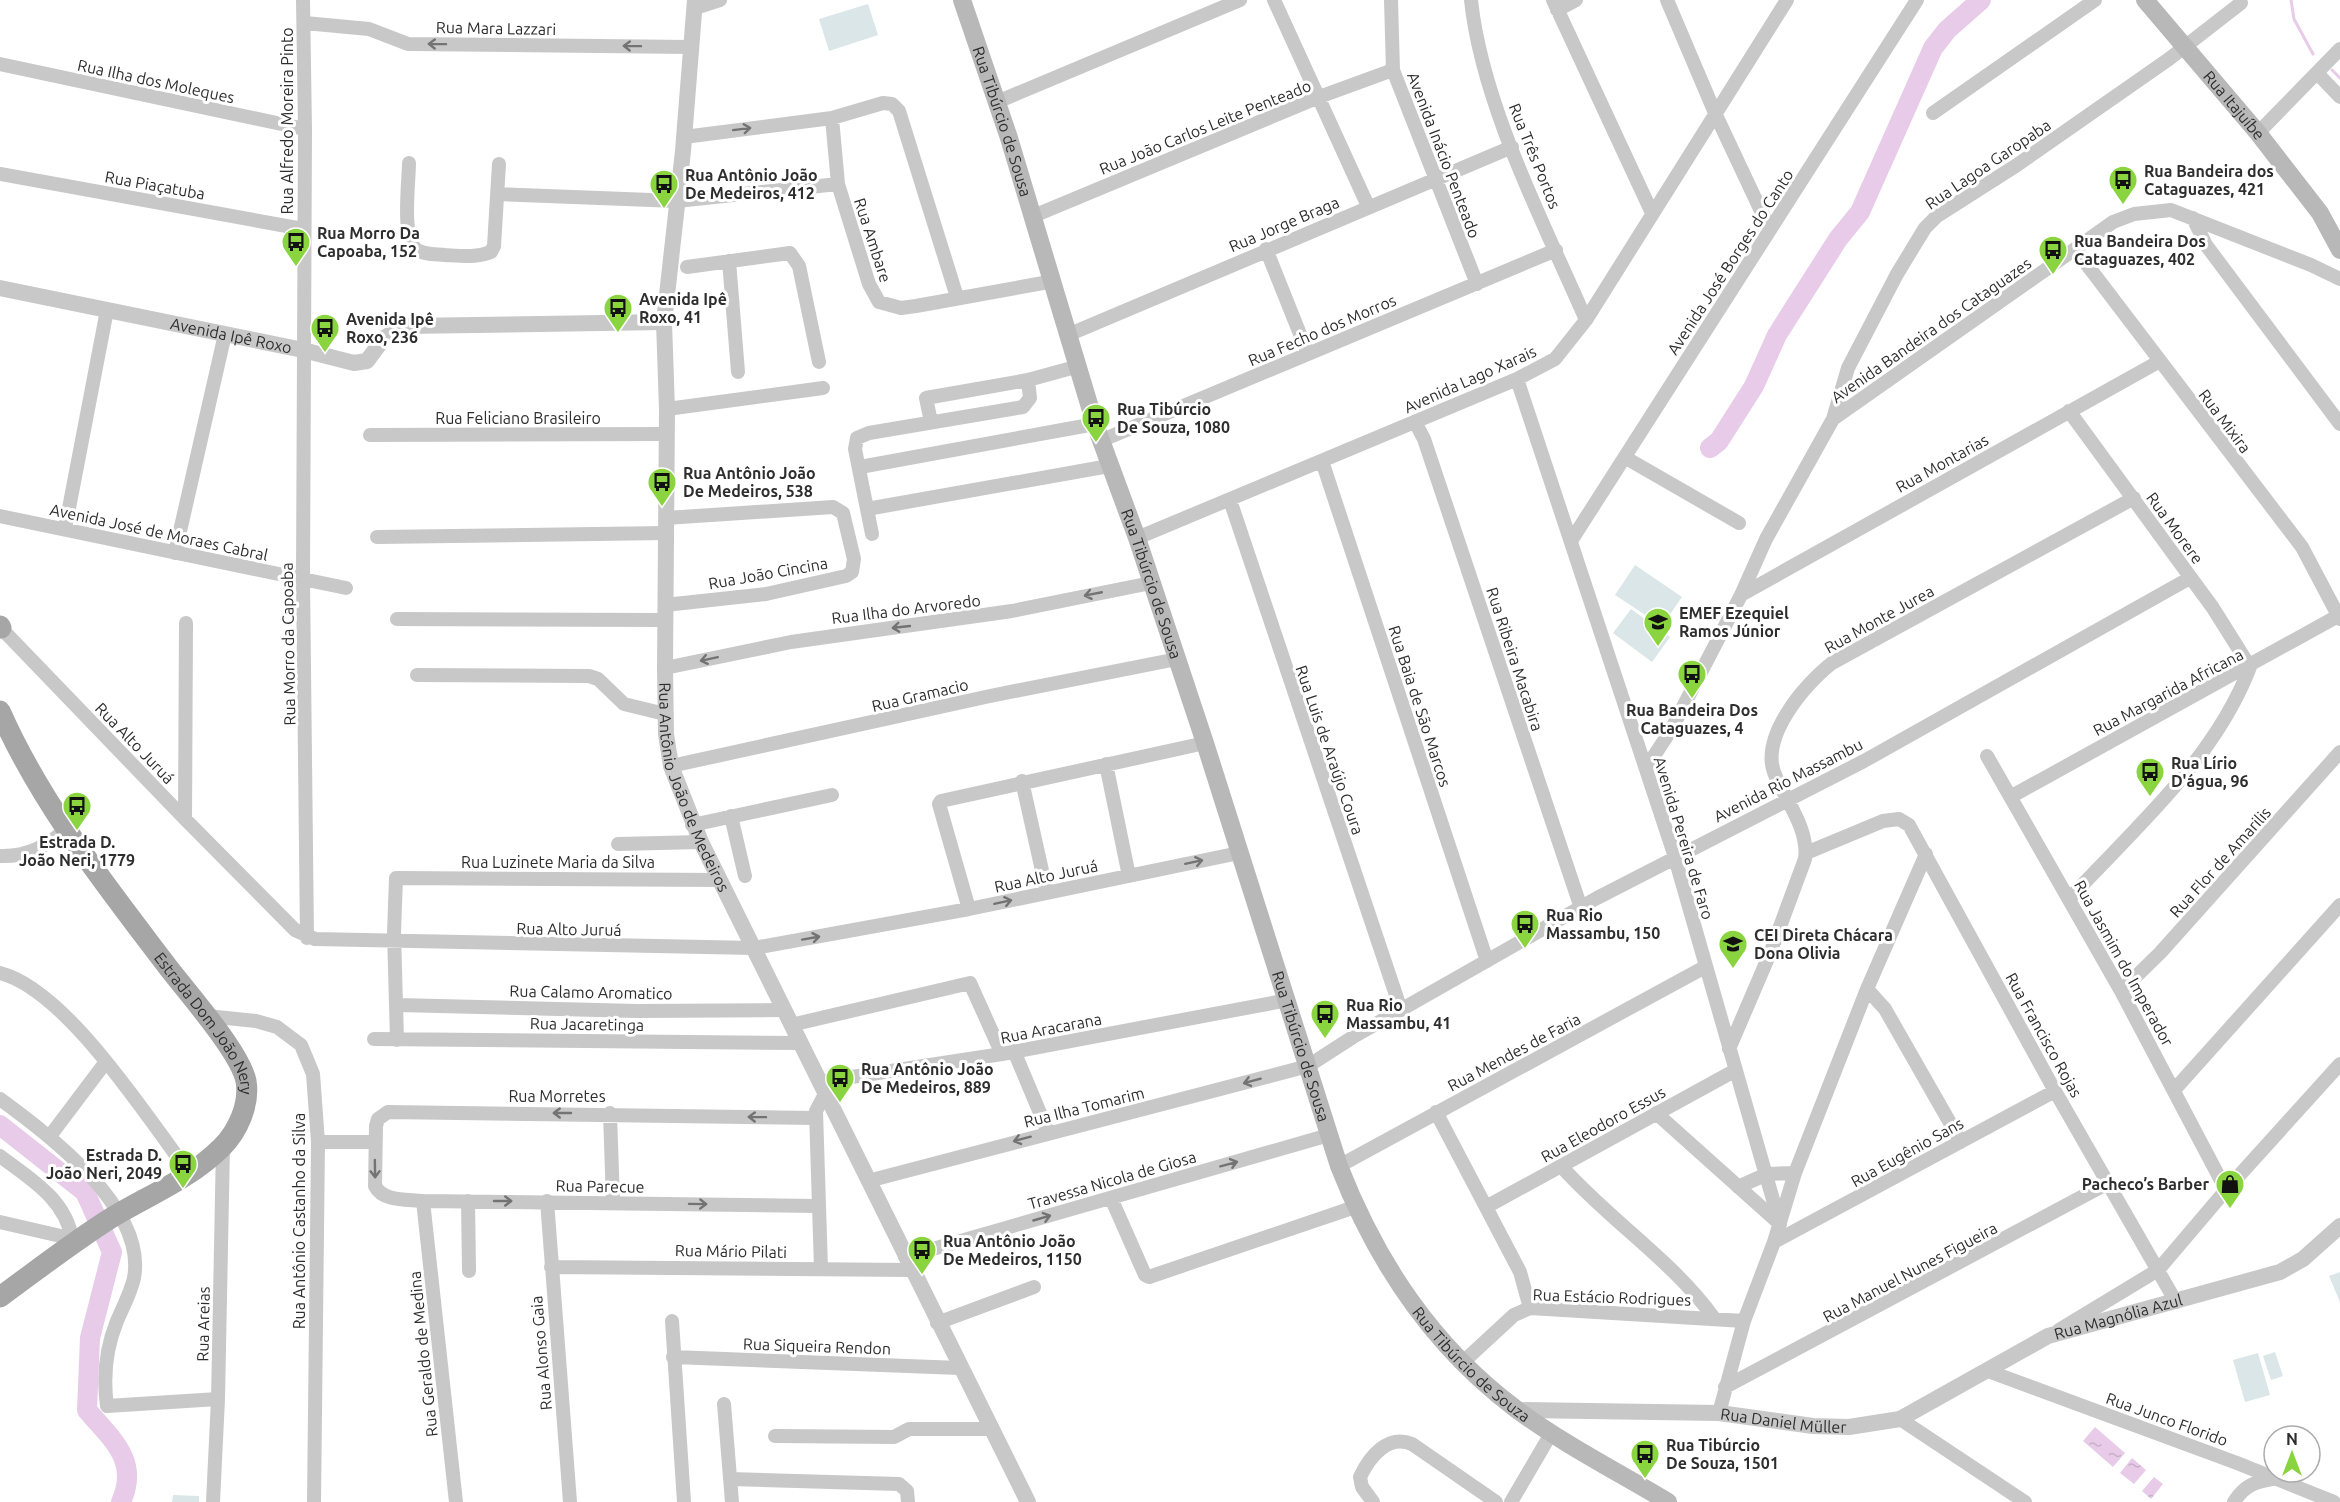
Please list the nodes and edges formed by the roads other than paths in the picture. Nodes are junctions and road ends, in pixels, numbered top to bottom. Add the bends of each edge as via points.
1 (303, 0) edge
2 (720, 0) edge
3 (962, 0) edge
4 (1240, 0) edge
5 (1274, 0) edge
6 (1391, 0) edge
7 (1471, 0) edge
8 (1576, 0) edge
9 (1667, 0) edge
10 (1787, 0) edge
11 (1917, 0) edge
12 (2095, 0) edge
13 (2145, 0) edge
14 (2241, 3) dead end
15 (695, 4) edge
16 (1555, 5) edge
17 (305, 23) junction
18 (2186, 45) junction
19 (690, 47) junction
20 (2338, 51) edge
21 (0, 64) edge
22 (1393, 70) junction
23 (2318, 71) junction
24 (1319, 97) junction
25 (2340, 97) edge
26 (997, 102) junction
27 (1715, 113) junction
28 (1933, 113) dead end
29 (832, 118) junction
30 (305, 129) junction
31 (2258, 133) junction
32 (684, 136) junction
33 (1512, 147) junction
34 (409, 163) dead end
35 (499, 164) dead end
36 (0, 174) edge
37 (1434, 178) junction
38 (838, 184) junction
39 (498, 194) junction
40 (677, 201) junction
41 (1368, 207) junction
42 (1652, 213) junction
43 (2320, 213) junction
44 (1031, 217) junction
45 (2193, 218) junction
46 (303, 229) junction
47 (1770, 230) junction
48 (2340, 232) edge
49 (1266, 249) junction
50 (2075, 249) junction
51 (1556, 250) junction
52 (2340, 250) edge
53 (729, 261) junction
54 (2311, 265) junction
55 (680, 268) junction
56 (2340, 270) edge
57 (2340, 279) edge
58 (1054, 281) junction
59 (1477, 284) junction
60 (0, 288) edge
61 (957, 297) junction
62 (107, 310) junction
63 (1586, 320) junction
64 (664, 322) junction
65 (225, 334) junction
66 (1070, 334) junction
67 (303, 350) junction
68 (1308, 354) junction
69 (2160, 361) junction
70 (819, 362) dead end
71 (1079, 366) junction
72 (738, 372) dead end
73 (1517, 379) junction
74 (1028, 380) junction
75 (823, 388) dead end
76 (667, 409) junction
77 (2069, 411) junction
78 (1833, 419) junction
79 (932, 422) junction
80 (1415, 422) junction
81 (2340, 424) edge
82 (1098, 432) junction
83 (666, 434) junction
84 (370, 435) dead end
85 (1626, 458) junction
86 (1322, 461) junction
87 (1108, 465) junction
88 (860, 467) junction
89 (2134, 498) junction
90 (1230, 500) junction
91 (867, 509) junction
92 (0, 516) edge
93 (1739, 524) dead end
94 (666, 526) junction
95 (65, 529) junction
96 (872, 534) dead end
97 (377, 537) dead end
98 (1137, 538) junction
99 (1571, 541) junction
100 (175, 553) junction
101 (2190, 578) junction
102 (303, 579) junction
103 (1151, 583) junction
104 (346, 588) dead end
105 (1741, 595) junction
106 (665, 613) junction
107 (2339, 617) edge
108 (397, 619) dead end
109 (186, 623) dead end
110 (3, 632) edge
111 (1177, 659) junction
112 (2250, 667) junction
113 (665, 668) junction
114 (417, 675) dead end
115 (0, 711) edge
116 (665, 714) junction
117 (1205, 743) junction
118 (7, 744) edge
119 (2340, 752) edge
120 (1988, 756) dead end
121 (1106, 764) junction
122 (671, 766) junction
123 (1646, 768) junction
124 (1022, 781) junction
125 (832, 795) dead end
126 (2012, 796) junction
127 (1788, 800) junction
128 (731, 816) junction
129 (184, 819) junction
130 (692, 825) junction
131 (67, 829) junction
132 (701, 842) junction
133 (618, 844) dead end
134 (1239, 853) junction
135 (1806, 853) junction
136 (1926, 854) junction
137 (0, 856) edge
138 (1675, 858) junction
139 (745, 876) dead end
140 (1130, 876) junction
141 (719, 880) junction
142 (1047, 893) junction
143 (2069, 899) junction
144 (2340, 905) edge
145 (1581, 908) junction
146 (969, 909) junction
147 (307, 938) junction
148 (394, 943) junction
149 (754, 948) junction
150 (1487, 960) junction
151 (1705, 967) junction
152 (0, 973) edge
153 (1867, 989) junction
154 (2121, 991) junction
155 (1288, 1000) junction
156 (398, 1005) junction
157 (1401, 1010) junction
158 (207, 1016) junction
159 (788, 1017) junction
160 (374, 1040) dead end
161 (397, 1040) junction
162 (800, 1043) junction
163 (1729, 1049) junction
164 (1008, 1053) junction
165 (105, 1063) junction
166 (2340, 1064) edge
167 (1308, 1066) junction
168 (1736, 1071) junction
169 (822, 1088) junction
170 (2175, 1089) junction
171 (2055, 1091) junction
172 (0, 1099) edge
173 (1436, 1112) junction
174 (610, 1113) junction
175 (1656, 1113) junction
176 (816, 1118) junction
177 (1048, 1132) junction
178 (1329, 1135) junction
179 (50, 1136) junction
180 (318, 1142) junction
181 (374, 1142) junction
182 (1961, 1142) junction
183 (223, 1146) junction
184 (0, 1155) edge
185 (1339, 1166) junction
186 (1562, 1166) junction
187 (1795, 1173) junction
188 (190, 1174) junction
189 (1767, 1174) junction
190 (868, 1181) junction
191 (2108, 1183) junction
192 (1738, 1187) junction
193 (2226, 1190) junction
194 (382, 1195) joint
195 (1112, 1198) junction
196 (423, 1202) junction
197 (468, 1202) junction
198 (547, 1202) junction
199 (613, 1202) junction
200 (818, 1206) junction
201 (1355, 1207) junction
202 (1486, 1207) junction
203 (117, 1215) junction
204 (0, 1222) edge
205 (1780, 1224) junction
206 (2340, 1226) edge
207 (78, 1238) junction
208 (1774, 1242) junction
209 (908, 1264) junction
210 (551, 1267) junction
211 (821, 1269) junction
212 (2158, 1270) junction
213 (469, 1271) dead end
214 (1034, 1287) dead end
215 (0, 1297) edge
216 (2176, 1302) junction
217 (1530, 1308) junction
218 (1714, 1317) junction
219 (672, 1321) dead end
220 (1744, 1321) junction
221 (937, 1323) junction
222 (2048, 1336) junction
223 (674, 1357) junction
224 (1462, 1363) junction
225 (960, 1368) junction
226 (1988, 1371) junction
227 (1725, 1388) junction
228 (218, 1398) junction
229 (724, 1404) dead end
230 (1517, 1410) junction
231 (1719, 1413) junction
232 (1900, 1419) junction
233 (991, 1429) junction
234 (1552, 1432) junction
235 (775, 1436) dead end
236 (2262, 1474) edge
237 (730, 1479) junction
238 (2262, 1481) edge
239 (2285, 1484) edge
240 (213, 1502) edge
241 (314, 1502) edge
242 (456, 1502) edge
243 (570, 1502) edge
244 (684, 1502) edge
245 (732, 1502) edge
246 (908, 1502) edge
247 (1028, 1502) edge
248 (1373, 1502) edge
249 (1496, 1502) edge
250 (1511, 1502) edge
251 (1668, 1502) edge
252 (2025, 1502) edge
253 (2234, 1502) edge
254 (2334, 1502) edge

1 - 17 street, Rua Alfredo Moreira Pinto
2 - 15 street
3 - 26 main road, Rua Tibúrcio de Sousa
4 - 26 street
5 - 24 street
6 - 22 street, Avenida Inácio Penteado
7 - 33 street, Rua Três Portos via 1492,93
8 - 16 street
9 - 27 street
10 - 27 street, Avenida Lago Xarais
11 - 47 street, Avenida José Borges do Canto
12 - 28 street
13 - 18 main road, Rua Itajuíbe
14 - 18 street, Rua Lagoa Garopaba
15 - 19 street, Rua Antônio João de Medeiros
16 - 42 street
19 -> 17 street, Rua Mara Lazzari via 408,44 369,29
17 - 30 street, Rua Alfredo Moreira Pinto
18 - 31 main road, Rua Itajuíbe
18 - 78 street, Rua Lagoa Garopaba via 1925,228 1848,368
19 - 32 street, Rua Antônio João de Medeiros
20 - 23 street
21 - 30 street, Rua Ilha dos Moleques
22 - 24 street, Rua João Carlos Leite Penteado
22 - 37 street, Avenida Inácio Penteado
23 - 25 street
23 - 31 street
24 - 41 street
24 - 44 street, Rua João Carlos Leite Penteado
26 - 44 main road, Rua Tibúrcio de Sousa
27 - 42 street, Avenida Lago Xarais
27 - 47 street
32 -> 29 street
29 - 38 street, Rua Ambare
29 - 61 street via 883,103 892,104 899,111
30 - 46 street, Rua Alfredo Moreira Pinto
31 - 43 main road, Rua Itajuíbe
32 - 40 street, Rua Antônio João de Medeiros
33 - 37 street, Rua Jorge Braga
33 - 51 street, Rua Três Portos
34 - 39 street via 410,242 425,254 481,256 491,252 496,238
35 - 39 street
36 - 46 street, Rua Piaçatuba
37 - 41 street, Rua Jorge Braga
37 - 59 street, Avenida Inácio Penteado
38 - 40 street
38 - 61 street, Rua Ambare via 869,284 879,302 901,308
39 - 40 street
40 - 55 street, Rua Antônio João de Medeiros
41 - 49 street, Rua Jorge Braga
42 - 63 street, Avenida Lago Xarais
43 - 48 main road, Rua Itajuíbe
43 - 52 main road, Rua Itajuíbe
44 - 58 main road, Rua Tibúrcio de Sousa
45 - 50 street, Avenida Bandeira dos Cataguazes via 2171,210 2134,214 2113,222
45 - 54 street, Avenida Bandeira dos Cataguazes
45 - 81 street via 2206,245
46 - 67 street, Rua Alfredo Moreira Pinto
47 - 85 street, Avenida José Borges do Canto
49 - 66 street, Rua Jorge Braga
49 - 68 street
50 - 69 street, Rua Mixira
50 - 78 street, Avenida Bandeira dos Cataguazes
51 - 59 street, Rua Fecho dos Morros
51 - 63 street, Rua Três Portos
53 - 55 street
53 - 70 street via 793,255 799,266
53 - 72 street
54 - 56 street, Avenida Bandeira dos Cataguazes
54 - 57 street, Avenida Bandeira dos Cataguazes
55 - 64 street, Rua Antônio João de Medeiros
58 - 61 street, Rua Ambare
58 - 66 main road, Rua Tibúrcio de Sousa
59 - 68 street, Rua Fecho dos Morros
60 - 62 street, Avenida Ipê Roxo
62 - 65 street, Avenida Ipê Roxo
62 - 95 street
63 - 73 street, Avenida Lago Xarais via 1555,359
64 - 67 street, Avenida Ipê Roxo via 405,326 384,338 362,363
64 - 76 street, Rua Antônio João de Medeiros
65 - 67 street, Avenida Ipê Roxo
65 - 100 street
66 - 71 main road, Rua Tibúrcio de Sousa
67 - 102 street, Rua Morro da Capoaba
68 - 82 street, Rua Fecho dos Morros
69 - 77 street, Rua Montarias
69 - 107 street, Rua Mixira via 2302,548
71 - 74 street
71 - 82 main road, Rua Tibúrcio de Sousa
73 - 80 street, Avenida Lago Xarais
73 - 99 street, Avenida Pereira de Faro
74 - 79 street via 1030,398 1023,407
74 - 79 street via 926,398
75 - 76 street
76 - 83 street, Rua Antônio João de Medeiros
77 - 89 street, Rua Morere
77 - 105 street, Rua Montarias
78 - 105 street, Avenida Bandeira dos Cataguazes via 1766,539
79 - 88 street via 861,435 855,446
80 - 86 street, Avenida Lago Xarais
80 - 145 street, Rua Ribeira Macabira via 1424,439
82 - 87 main road, Rua Tibúrcio de Sousa
82 - 88 street, Rua Fecho dos Morros
83 - 84 street, Rua Feliciano Brasileiro
83 - 94 street, Rua Antônio João de Medeiros
85 - 93 street
85 - 99 street, Avenida José Borges do Canto
86 - 90 street, Avenida Lago Xarais
86 - 150 street, Rua Baia de São Marcos
87 - 91 street
87 - 98 main road, Rua Tibúrcio de Sousa
88 - 91 street
89 - 101 street, Rua Morere
89 - 127 street, Rua Monte Jurea via 1832,663 1811,679 1786,716 1772,755 1774,775
90 - 98 street, Avenida Lago Xarais
90 - 157 street, Rua Luis de Araújo Coura
91 - 96 street
92 - 95 street, Avenida José de Moraes Cabral
94 - 97 street, Rua João Cincina
94 - 106 street, Rua Antônio João de Medeiros
94 - 106 street, Rua João Cincina via 833,507 843,513 855,563 846,576
95 - 100 street, Avenida José de Moraes Cabral
98 - 103 main road, Rua Tibúrcio de Sousa
99 - 123 street, Avenida Pereira de Faro
100 - 102 street, Avenida José de Moraes Cabral
101 - 112 street, Rua Morere
101 - 127 street, Avenida Rio Massambu
102 - 104 street, Avenida José de Moraes Cabral
102 - 147 street, Rua Morro da Capoaba
103 - 111 main road, Rua Tibúrcio de Sousa
103 -> 113 street, Rua Ilha do Arvoredo via 1012,611 791,642
105 - 123 street, Avenida Bandeira dos Cataguazes via 1671,730
106 - 108 street, Rua João Cincina
106 - 113 street, Rua Antônio João de Medeiros
107 - 112 street, Rua Margarida Africana
109 - 129 street
110 - 129 street, Rua Alto Juruá
111 - 117 main road, Rua Tibúrcio de Sousa
111 - 122 street, Rua Gramacio
112 - 126 street, Rua Margarida Africana
112 - 143 street via 2228,715 2197,760
113 - 116 street, Rua Antônio João de Medeiros
114 - 116 street via 589,676 598,679 624,704
115 - 118 main road, Estrada Dom João Nery
116 - 122 street, Rua Antônio João de Medeiros
117 - 121 street
117 - 134 main road, Rua Tibúrcio de Sousa
118 - 131 main road, Estrada Dom João Nery
119 - 154 street, Rua Flor de Amarilis via 2175,937
120 - 126 street, Rua Jasmim do Imperador
121 - 124 street
121 - 140 street
122 - 130 street, Rua Antônio João de Medeiros
123 - 138 street, Avenida Pereira de Faro
124 - 142 street
124 - 146 street via 940,801
125 - 128 street
126 - 143 street, Rua Jasmim do Imperador
127 - 135 street, Rua Monte Jurea
127 - 138 street, Avenida Rio Massambu
128 - 130 street
128 - 139 street
129 - 147 street, Rua Alto Juruá
130 - 132 street, Rua Antônio João de Medeiros
131 - 137 street via 33,852
131 - 158 main road, Estrada Dom João Nery
132 - 133 street
132 - 141 street, Rua Antônio João de Medeiros
140 -> 134 street, Rua Alto Juruá
134 - 155 main road, Rua Tibúrcio de Sousa
135 - 136 street, Rua Francisco Rojas via 1883,821 1899,819 1909,825
135 - 163 street via 1771,951
136 - 153 street
136 - 171 street, Rua Francisco Rojas
138 - 145 street, Avenida Rio Massambu
138 - 151 street, Avenida Pereira de Faro
140 - 142 street, Rua Alto Juruá
141 - 148 street, Rua Luzinete Maria da Silva via 396,878
141 - 149 street, Rua Antônio João de Medeiros
146 -> 142 street, Rua Alto Juruá
143 - 154 street, Rua Jasmim do Imperador
144 - 170 street
145 - 150 street, Avenida Rio Massambu
149 -> 146 street, Rua Alto Juruá
147 - 148 street, Rua Alto Juruá
148 - 149 street, Rua Alto Juruá
148 - 156 street
149 - 159 street, Rua Antônio João de Medeiros
150 - 157 street, Avenida Rio Massambu
151 - 163 street, Avenida Pereira de Faro
151 - 173 street, Rua Mendes de Faria
152 - 165 street via 45,998
153 - 182 street via 1885,1009
153 - 187 street
154 - 170 street, Rua Jasmim do Imperador
155 - 164 street, Rua Aracarana
155 - 167 main road, Rua Tibúrcio de Sousa
156 - 159 street, Rua Calamo Aromatico
156 - 161 street
157 - 167 street, Avenida Rio Massambu
158 - 180 street, Rua Antônio Castanho da Silva via 277,1027 301,1045 313,1074
158 - 183 main road, Estrada Dom João Nery via 242,1069 246,1082 243,1111
159 - 162 street, Rua Antônio João de Medeiros
159 - 164 street, Rua Calamo Aromatico via 970,983
160 - 161 street, Rua Jacaretinga
161 - 162 street, Rua Jacaretinga
162 - 169 street, Rua Antônio João de Medeiros
163 - 168 street, Avenida Pereira de Faro
164 - 169 street, Rua Aracarana
164 - 177 street
165 - 179 street
165 - 188 street
166 - 193 street
167 -> 177 street, Rua Ilha Tomarim
167 - 178 main road, Rua Tibúrcio de Sousa
168 - 175 street, Rua Eleodoro Essus
168 - 189 street, Avenida Pereira de Faro
169 - 176 street
169 - 190 street, Rua Antônio João de Medeiros
170 - 193 street, Rua Jasmim do Imperador
171 - 182 street, Rua Eugênio Sans
171 - 191 street, Rua Francisco Rojas
172 - 179 street
173 - 185 street, Rua Mendes de Faria
173 - 202 street
176 -> 174 street, Rua Morretes
174 -> 181 street, Rua Morretes via 388,1112 378,1119
174 - 199 street
175 - 186 street, Rua Eleodoro Essus
175 - 192 street
176 - 200 street
177 -> 190 street, Rua Ilha Tomarim
178 - 185 main road, Rua Tibúrcio de Sousa
195 -> 178 street, Travessa Nicola de Giosa
179 - 203 street
180 - 181 street
180 - 241 street, Rua Antônio Castanho da Silva
181 -> 194 street, Rua Morretes via 375,1186
182 - 208 street, Rua Eugênio Sans
183 - 188 main road, Estrada Dom João Nery
183 - 228 street, Rua Areias
184 - 207 street via 46,1192
185 - 201 main road, Rua Tibúrcio de Souza
186 - 202 street, Rua Eleodoro Essus
186 - 218 street via 1590,1199 1690,1287
187 - 189 street
187 - 205 street
188 - 203 main road, Estrada Dom João Nery
189 - 192 street
189 - 205 street, Avenida Pereira de Faro
190 - 209 street, Rua Antônio João de Medeiros
191 - 212 street, Rua Francisco Rojas
191 - 227 street, Rua Manuel Nunes Figueira
192 - 205 street
193 - 212 street
194 - 196 street, Rua Parecue
195 - 201 street via 1149,1277
209 -> 195 street, Travessa Nicola de Giosa
196 - 197 street, Rua Parecue
196 - 242 street, Rua Geraldo de Medina
197 -> 198 street, Rua Parecue
197 - 213 street
198 - 199 street, Rua Parecue
198 - 210 street, Rua Alonso Gaia
199 -> 200 street, Rua Parecue
200 - 211 street
201 - 224 main road, Rua Tibúrcio de Souza via 1402,1291
202 - 217 street via 1520,1272
203 - 207 main road, Estrada Dom João Nery
203 - 228 street via 132,1248 134,1278 111,1336 105,1374 107,1406
204 - 207 street
205 - 208 street
206 - 216 street, Rua Magnólia Azul via 2303,1259 2280,1272
207 - 215 main road, Estrada Dom João Nery
208 - 220 street
209 - 211 street, Rua Mário Pilati
209 - 221 street, Rua Antônio João de Medeiros
210 - 211 street, Rua Mário Pilati
210 - 243 street, Rua Alonso Gaia
212 - 216 street, Rua Francisco Rojas
212 - 222 street
214 - 221 street
216 - 222 street, Rua Magnólia Azul
217 - 218 street, Rua Estácio Rodrigues
217 - 224 street, Rua Estácio Rodrigues via 1514,1315
218 - 220 street, Rua Estácio Rodrigues
219 - 223 street
220 - 227 street
221 - 225 street, Rua Antônio João de Medeiros
222 - 226 street, Rua Magnólia Azul
223 - 225 street, Rua Siqueira Rendon
223 - 244 street
224 - 230 main road, Rua Tibúrcio de Souza
225 - 233 street, Rua Antônio João de Medeiros
226 - 232 street, Rua Magnólia Azul
226 - 236 street, Rua Junco Florido
227 - 231 street
228 - 240 street, Rua Areias
229 - 237 street
230 - 231 street, Rua Daniel Müller
230 - 234 main road, Rua Tibúrcio de Souza
231 - 232 street, Rua Daniel Müller via 1813,1426 1849,1427
232 - 252 street
233 - 235 street via 909,1429 894,1437
233 - 247 street, Rua Antônio João de Medeiros
234 - 250 street
234 - 251 main road, Rua Tibúrcio de Souza
237 - 245 street
237 - 246 street via 899,1484 906,1487
238 - 253 street via 2245,1487
239 - 254 street, Rua Junco Florido
248 - 249 street via 1360,1477 1387,1443 1399,1440 1421,1449

